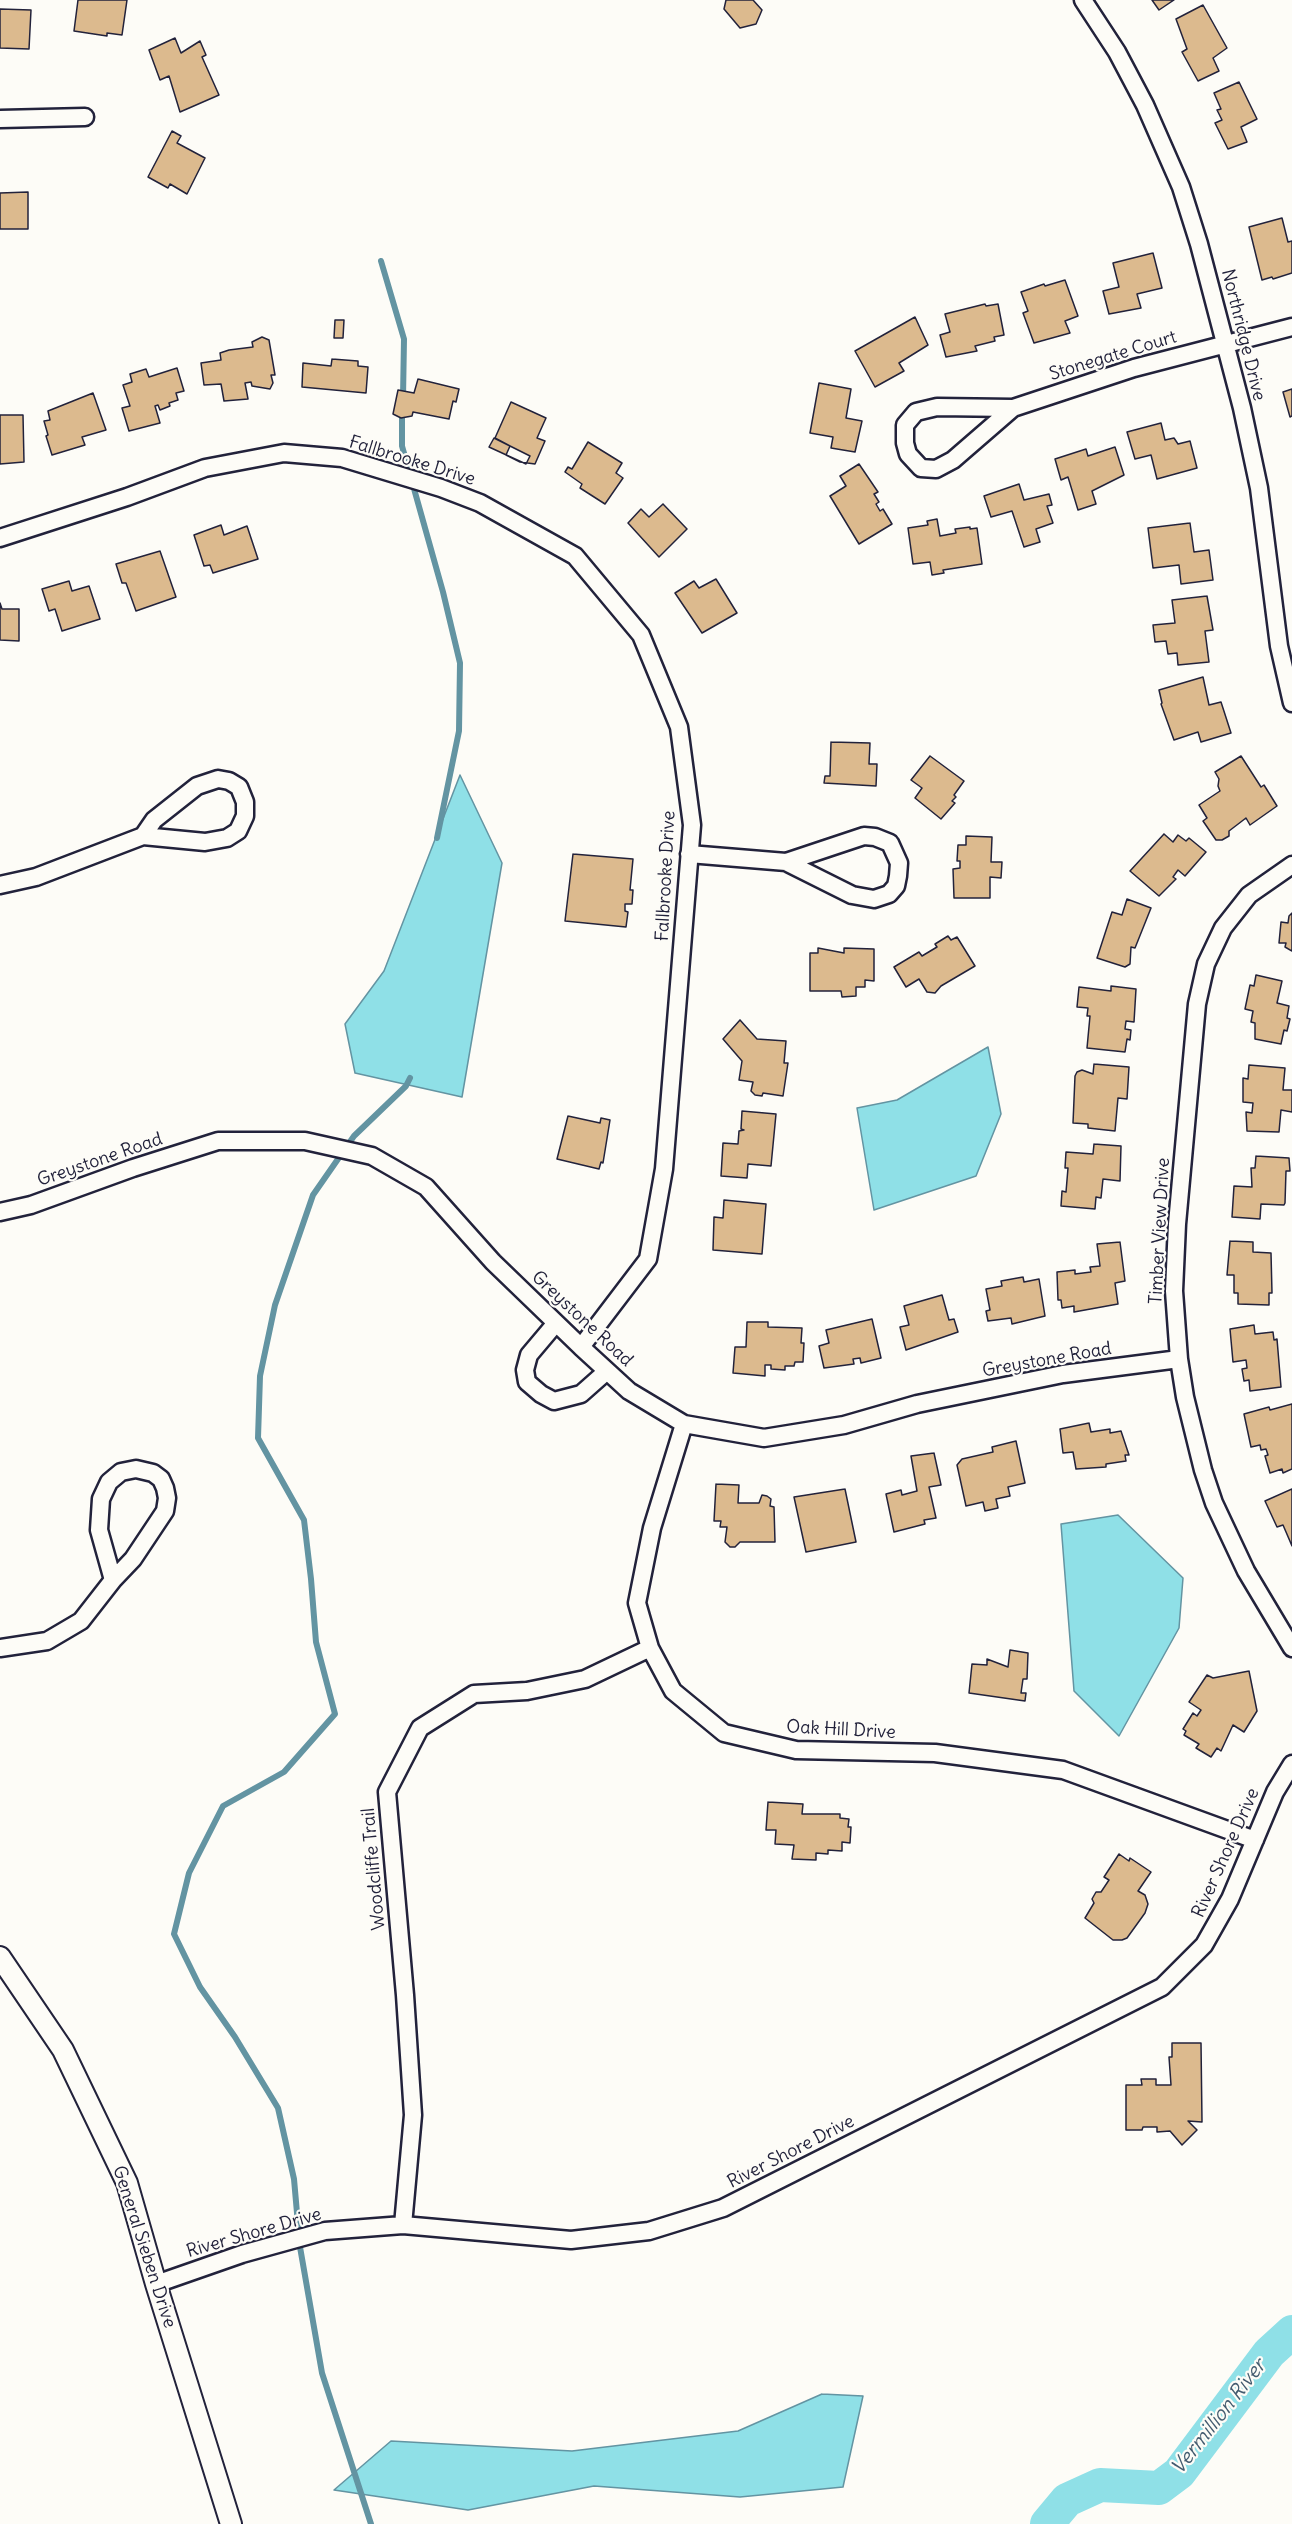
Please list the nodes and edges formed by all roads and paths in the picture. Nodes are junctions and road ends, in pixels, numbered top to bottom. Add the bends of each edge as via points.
1 (1083, 0) edge
2 (85, 117) dead end
3 (0, 119) edge
4 (1292, 327) edge
5 (1225, 344) junction
6 (1013, 408) junction
7 (0, 538) edge
8 (1286, 645) edge
9 (1292, 703) edge
10 (143, 836) junction
11 (689, 854) junction
12 (786, 862) junction
13 (1292, 865) edge
14 (0, 885) edge
15 (0, 1212) edge
16 (556, 1323) junction
17 (580, 1347) junction
18 (1179, 1359) junction
19 (607, 1371) junction
20 (684, 1424) junction
21 (113, 1580) junction
22 (0, 1648) edge
23 (650, 1648) junction
24 (1292, 1648) edge
25 (1292, 1764) edge
26 (1255, 1840) junction
27 (0, 1957) edge
28 (403, 2226) junction
29 (156, 2284) junction
30 (231, 2522) edge

1 - 5 street, Northridge Drive via 1131,78 1170,159 1199,244
2 - 3 street
4 - 5 street, Stonegate Court
5 - 6 street, Stonegate Court via 1134,368
5 - 8 street, Northridge Drive via 1259,488
6 - 6 street, Stonegate Court via 945,465 930,470 921,468 908,454 905,425 916,412 937,406
7 - 11 street, Fallbrooke Drive via 205,468 284,453 342,458 480,503 575,556 641,634 679,727 692,825
8 - 9 street, Northridge Drive
10 - 10 street via 154,820 197,786 218,779 239,787 245,816 238,831 227,838 205,842
10 - 14 street via 36,877
11 - 12 street
11 - 17 street, Fallbrooke Drive via 664,1169 648,1258
12 - 12 street via 852,895 874,899 889,894 896,886 899,863 890,843 864,836
13 - 18 street, Timber View Drive via 1257,888 1236,910 1214,945 1200,984 1175,1257
15 - 16 street, Greystone Road via 218,1141 305,1141 372,1156 426,1187
16 - 17 street, Greystone Road
16 - 19 street via 528,1355 527,1382 554,1401 581,1395
17 - 19 street, Greystone Road
18 - 20 street, Greystone Road via 1063,1374 917,1404 844,1425 764,1438
18 - 24 street, Timber View Drive via 1192,1429 1214,1503 1245,1571
19 - 20 street, Greystone Road via 629,1391
20 - 23 street, Oak Hill Drive via 652,1528 637,1603
21 - 21 street via 133,1559 165,1511 165,1488 153,1473 136,1469 121,1473 109,1482 101,1499 99,1530
21 - 22 street via 81,1621 47,1641
23 - 26 street, Oak Hill Drive via 674,1691 724,1733 796,1750 935,1753 1063,1770
23 - 28 street, Woodcliffe Trail via 585,1680 526,1691 474,1694 420,1728 387,1792 413,2115
25 - 26 street, River Shore Drive via 1275,1792
26 - 28 street, River Shore Drive via 1230,1899 1204,1944 1162,1988 723,2208 649,2231 571,2240
27 - 29 street, General Sieben Drive via 63,2050 127,2184
28 - 29 street, River Shore Drive via 325,2231
29 - 30 street, General Sieben Drive

